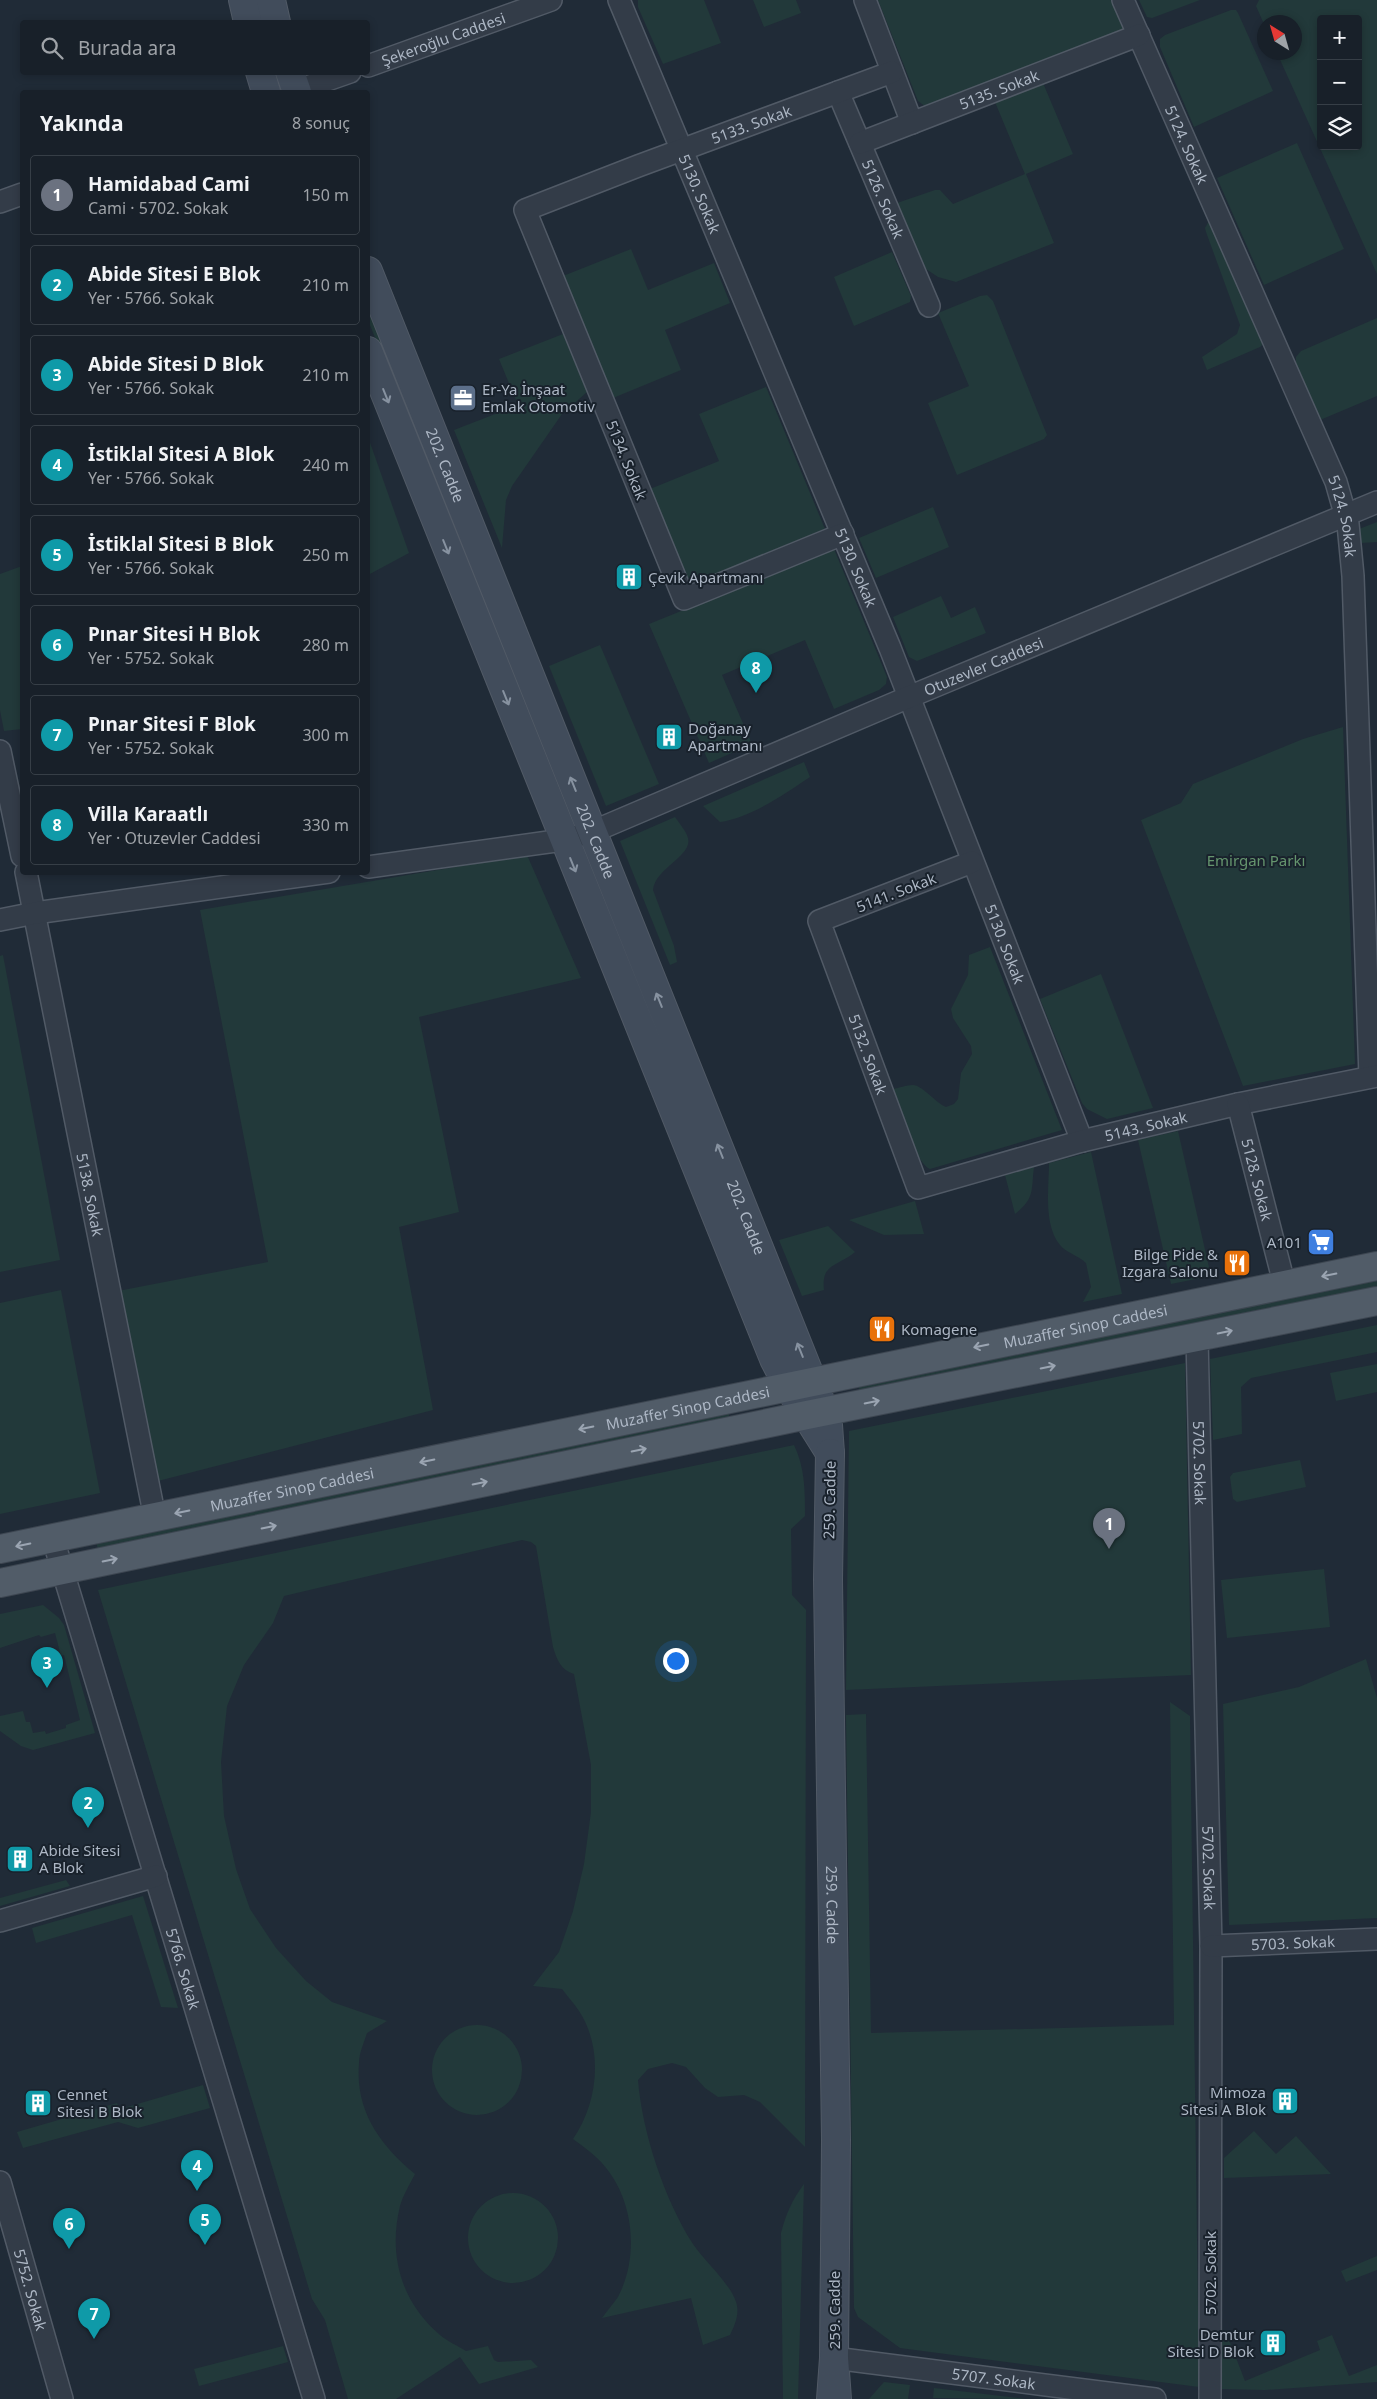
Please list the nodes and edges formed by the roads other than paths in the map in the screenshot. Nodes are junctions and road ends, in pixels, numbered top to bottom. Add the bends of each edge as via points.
1 (243, 0) edge
2 (271, 0) edge
3 (552, 0) edge
4 (619, 0) edge
5 (866, 0) edge
6 (1123, 0) edge
7 (248, 20) edge
8 (276, 20) edge
9 (1138, 35) junction
10 (370, 65) edge
11 (892, 72) junction
12 (261, 75) edge
13 (339, 75) edge
14 (294, 87) edge
15 (265, 90) edge
16 (838, 92) junction
17 (912, 123) junction
18 (860, 143) junction
19 (682, 150) junction
20 (20, 195) edge
21 (0, 202) edge
22 (525, 210) joint
23 (370, 276) edge
24 (929, 306) dead end
25 (370, 356) edge
26 (1377, 502) edge
27 (1346, 515) junction
28 (843, 534) junction
29 (908, 697) junction
30 (1367, 713) edge
31 (0, 750) edge
32 (592, 832) junction
33 (563, 840) junction
34 (20, 846) edge
35 (972, 862) junction
36 (370, 867) edge
37 (27, 875) edge
38 (307, 875) edge
39 (35, 913) junction
40 (0, 920) edge
41 (819, 921) joint
42 (1374, 1077) edge
43 (1238, 1104) junction
44 (1082, 1141) junction
45 (918, 1188) joint
46 (1377, 1266) edge
47 (1284, 1283) junction
48 (1377, 1300) edge
49 (1197, 1337) junction
50 (800, 1384) junction
51 (815, 1414) junction
52 (155, 1518) junction
53 (53, 1538) junction
54 (0, 1550) edge
55 (62, 1570) junction
56 (0, 1583) edge
57 (156, 1876) junction
58 (0, 1921) edge
59 (1377, 1939) edge
60 (1211, 1946) junction
61 (0, 2182) edge
62 (834, 2358) junction
63 (62, 2399) edge
64 (314, 2399) edge
65 (831, 2399) edge
66 (837, 2399) edge
67 (1154, 2399) edge
68 (1210, 2399) edge

1 - 7 main road
2 - 8 main road
3 - 10 street, Şekeroğlu Caddesi
4 - 19 street, 5130. Sokak
5 - 11 street
6 - 9 street, 5124. Sokak
9 - 17 street, 5135. Sokak
9 - 27 street, 5124. Sokak via 1336,482
11 - 16 street, 5133. Sokak
11 - 17 street
12 - 15 main road
13 - 14 street
16 - 18 street, 5126. Sokak
16 - 19 street, 5133. Sokak
17 - 18 street, 5135. Sokak
18 - 24 street, 5126. Sokak
19 - 22 street, 5133. Sokak
19 - 28 street, 5130. Sokak
20 - 21 street
22 - 28 street, 5134. Sokak via 684,599
32 -> 23 main road, 202. Cadde
25 -> 33 main road, 202. Cadde
26 - 27 street, Otuzevler Caddesi
27 - 29 street, Otuzevler Caddesi
27 - 30 street, 5124. Sokak
28 - 29 street, 5130. Sokak
29 - 32 street, Otuzevler Caddesi
29 - 35 street, 5130. Sokak
30 - 42 street, 5124. Sokak
31 - 34 street
32 - 33 street, Otuzevler Caddesi
50 -> 32 main road, 202. Cadde
33 - 36 street, Otuzevler Caddesi
33 -> 50 main road, 202. Cadde via 770,1350
35 - 41 street, 5141. Sokak
35 - 44 street, 5130. Sokak
37 - 39 street, 5138. Sokak
38 - 39 street
39 - 40 street
39 - 52 street, 5138. Sokak
41 - 45 street, 5132. Sokak
42 - 43 street, 5143. Sokak
43 - 44 street, 5143. Sokak
43 - 47 street, 5128. Sokak
44 - 45 street, 5143. Sokak
46 -> 47 main road, Muzaffer Sinop Caddesi
47 -> 50 main road, Muzaffer Sinop Caddesi
49 -> 48 main road
51 -> 49 main road
49 - 60 street, 5702. Sokak
50 - 51 main road, 202. Cadde
50 -> 52 main road, Muzaffer Sinop Caddesi
55 -> 51 main road
51 - 62 main road, 259. Cadde via 829,1431 830,1452 828,1580 836,2140
52 - 53 main road, Muzaffer Sinop Caddesi
53 -> 54 main road, Muzaffer Sinop Caddesi
53 - 55 street, 5766. Sokak
55 - 56 main road
55 - 57 street, 5766. Sokak
57 - 58 street
57 - 64 street, 5766. Sokak
59 - 60 street, 5703. Sokak
60 - 68 street, 5702. Sokak
61 - 63 street, 5752. Sokak
62 - 65 main road
62 - 66 main road
62 - 67 street, 5707. Sokak

